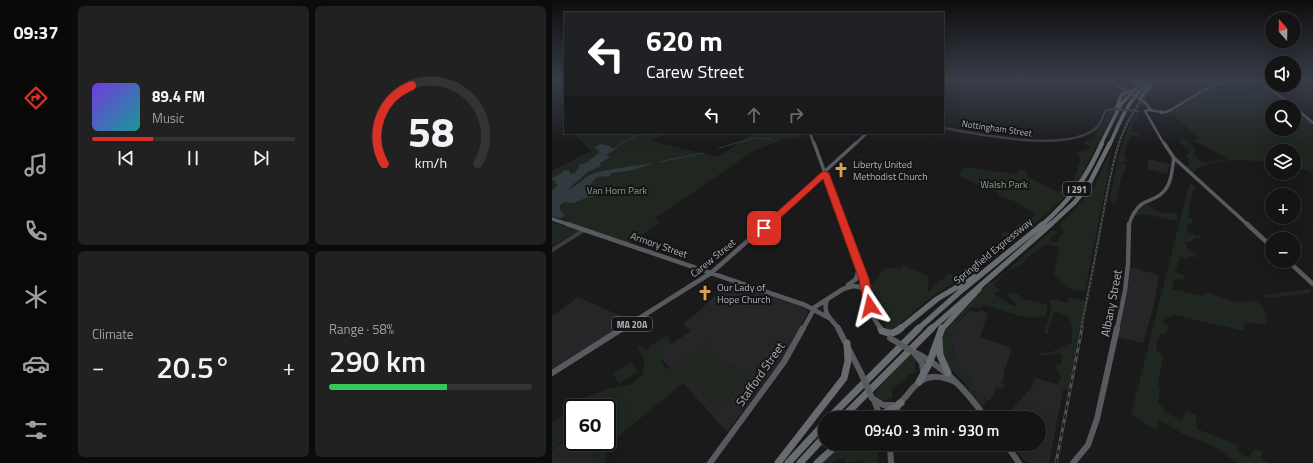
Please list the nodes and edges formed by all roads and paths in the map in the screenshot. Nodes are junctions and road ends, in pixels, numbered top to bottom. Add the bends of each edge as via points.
1 (1118, 103) edge
2 (1124, 103) edge
3 (1129, 103) edge
4 (1133, 103) edge
5 (1144, 103) edge
6 (1145, 103) edge
7 (1183, 103) edge
8 (1289, 103) edge
9 (1146, 111) junction
10 (1152, 112) junction
11 (1123, 114) junction
12 (1116, 116) junction
13 (1313, 123) edge
14 (1155, 126) junction
15 (944, 128) edge
16 (810, 134) edge
17 (866, 134) edge
18 (1174, 158) junction
19 (825, 173) junction
20 (552, 220) edge
21 (584, 230) junction
22 (1265, 241) edge
23 (552, 250) edge
24 (859, 265) junction
25 (1296, 268) edge
26 (998, 270) junction
27 (984, 272) junction
28 (712, 273) junction
29 (1313, 284) edge
30 (843, 289) junction
31 (867, 295) junction
32 (826, 299) junction
33 (805, 305) junction
34 (814, 309) junction
35 (829, 318) junction
36 (882, 331) junction
37 (939, 334) junction
38 (847, 343) junction
39 (913, 352) junction
40 (930, 361) junction
41 (552, 373) edge
42 (948, 373) junction
43 (920, 381) junction
44 (961, 386) junction
45 (873, 399) junction
46 (900, 403) junction
47 (836, 411) edge
48 (849, 411) edge
49 (877, 411) edge
50 (888, 411) edge
51 (896, 411) edge
52 (981, 411) edge
53 (818, 431) edge
54 (818, 444) edge
55 (830, 451) edge
56 (890, 451) edge
57 (1010, 451) edge
58 (710, 463) edge
59 (778, 463) edge
60 (788, 463) edge
61 (800, 463) edge
62 (817, 463) edge
63 (891, 463) edge
64 (1017, 463) edge
65 (1073, 463) edge

1 - 12 highway
2 - 12 highway, Springfield Expressway / I 291
3 - 11 highway, Springfield Expressway / I 291
4 - 11 highway, bridge
5 - 9 main road
6 - 10 main road
7 - 10 main road via 1171,110
8 - 13 main road
9 - 10 main road
9 - 14 main road
9 - 15 street, Nottingham Street, bridge via 1108,109 1095,129 1066,139 1023,140
10 - 14 main road
11 - 26 highway, Springfield Expressway / I 291 via 1102,161 1078,198 1055,222
12 - 27 highway, Springfield Expressway / I 291 via 1075,193 1053,215
14 - 18 main road via 1162,142
16 - 19 main road
17 - 19 main road, Carew Street / MA 20A
18 - 22 main road
18 - 65 main road, Albany Street via 1165,192 1158,198 1142,204 1132,216 1129,225 1125,291 1097,420 1092,438
19 - 24 main road
19 - 28 main road, Carew Street / MA 20A
20 - 21 main road, Armory Street
21 - 23 street
21 - 28 main road, Armory Street
24 - 30 main road via 860,275
24 - 31 main road
25 - 29 main road
26 - 37 highway
26 - 48 highway, Springfield Expressway / I 291 via 932,327
27 - 36 highway via 943,294 896,332 889,334
27 - 47 highway, Springfield Expressway / I 291 via 906,339
28 - 33 main road, Armory Street
28 - 41 main road, Carew Street / MA 20A
30 - 31 main road via 859,286
30 - 32 main road
31 - 36 main road via 872,315
32 - 33 main road
32 - 34 main road, Stafford Street
32 - 35 main road via 824,308
33 - 34 main road, Armory Street
34 - 35 main road, Armory Street
34 - 58 main road, Stafford Street via 784,362
35 - 38 main road, Armory Street via 839,328
36 - 39 main road, bridge
37 - 40 highway
37 - 42 highway via 940,355
38 - 45 main road, Armory Street, bridge
38 - 59 highway via 849,359 844,378
39 - 40 main road
39 - 43 main road via 923,365
40 - 42 main road
40 - 43 highway
42 - 44 main road
43 - 44 main road via 941,377
43 - 46 main road
44 - 52 main road
45 - 46 main road via 885,406
45 - 49 main road, Armory Street
46 - 50 highway
46 - 51 main road
53 - 60 highway
54 - 61 highway
55 - 62 highway
56 - 63 main road
57 - 64 main road

